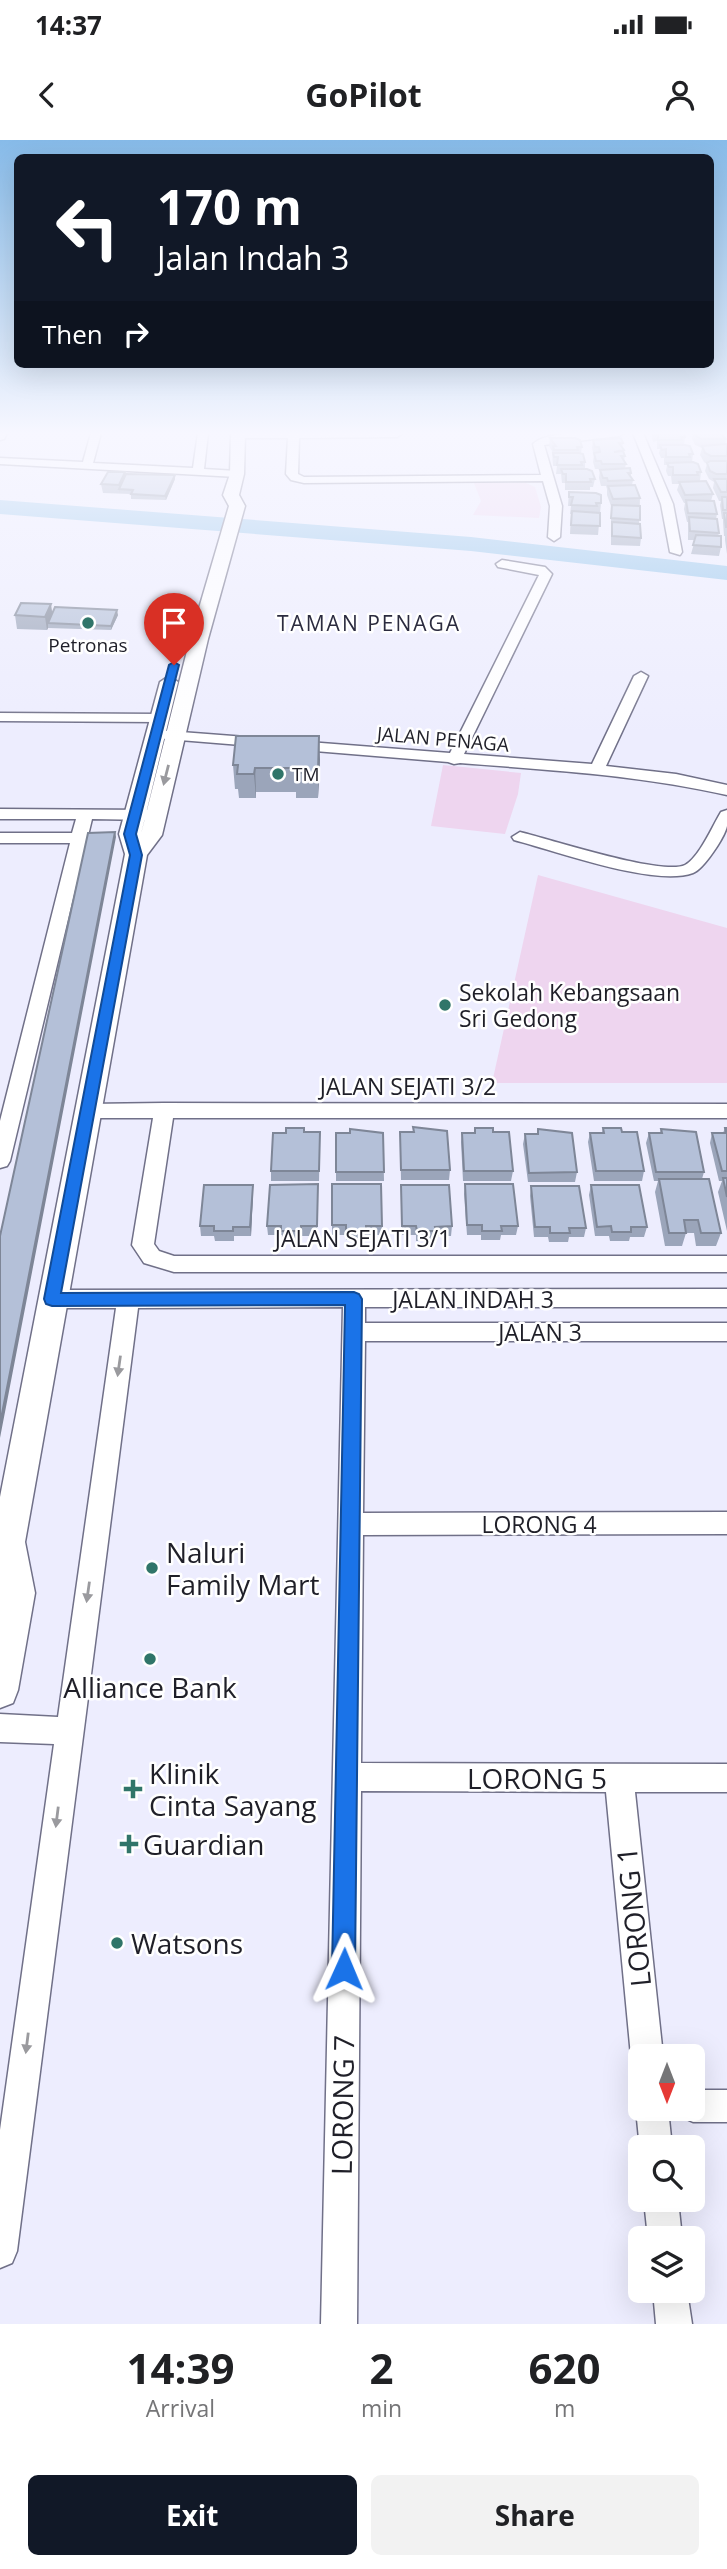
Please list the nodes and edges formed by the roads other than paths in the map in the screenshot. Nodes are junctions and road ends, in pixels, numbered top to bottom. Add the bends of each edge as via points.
1 (220, 535) edge
2 (223, 535) edge
3 (673, 535) edge
4 (676, 552) dead end
5 (502, 564) dead end
6 (641, 676) dead end
7 (0, 717) edge
8 (163, 729) junction
9 (454, 760) junction
10 (597, 769) junction
11 (727, 790) edge
12 (0, 814) edge
13 (85, 814) junction
14 (145, 815) junction
15 (727, 815) edge
16 (520, 837) dead end
17 (0, 838) edge
18 (79, 838) junction
19 (164, 1110) junction
20 (88, 1111) junction
21 (727, 1111) edge
22 (0, 1161) edge
23 (727, 1264) edge
24 (727, 1298) edge
25 (52, 1299) junction
26 (128, 1299) junction
27 (354, 1299) junction
28 (353, 1332) junction
29 (727, 1332) edge
30 (8, 1496) edge
31 (727, 1523) edge
32 (350, 1524) junction
33 (4, 1548) edge
34 (0, 1690) edge
35 (0, 1728) edge
36 (68, 1731) junction
37 (347, 1777) junction
38 (619, 1778) junction
39 (727, 1778) edge
40 (646, 2044) edge
41 (705, 2106) edge
42 (727, 2106) edge
43 (0, 2251) edge
44 (671, 2303) edge
45 (339, 2324) edge
46 (674, 2324) edge

1 - 8 main road via 176,659
2 - 8 main road via 199,639
3 - 4 street
5 - 9 street via 546,574
6 - 10 street
7 - 8 street, JALAN PENAGA
8 - 9 street, JALAN PENAGA
8 - 14 main road
9 - 10 street, JALAN PENAGA
10 - 11 street, JALAN PENAGA
12 - 13 street
13 - 14 street
13 - 18 street
14 - 20 main road via 151,835 136,855
15 - 16 street via 694,867 684,872 658,872
17 - 18 street
18 - 22 street
19 - 20 street, JALAN SEJATI 3/2
19 - 21 street, JALAN SEJATI 3/2
19 - 23 street, JALAN SEJATI 3/1 via 143,1245 152,1258 174,1264
20 - 25 main road
24 - 27 street, JALAN INDAH 3
25 - 26 street, JALAN INDAH 3
25 - 30 main road
26 - 27 street, JALAN INDAH 3
26 -> 36 street
27 - 28 street, LORONG 7
28 - 29 street, JALAN 3
28 - 32 street, LORONG 7
30 - 33 main road
31 - 32 street, LORONG 4
32 - 37 street, LORONG 7
33 - 34 main road via 18,1593
35 - 36 street
36 -> 43 street
37 - 38 street, LORONG 5
37 - 45 street, LORONG 7
38 - 39 street, LORONG 5
38 - 40 street, LORONG 1
41 - 42 street
44 - 46 street

